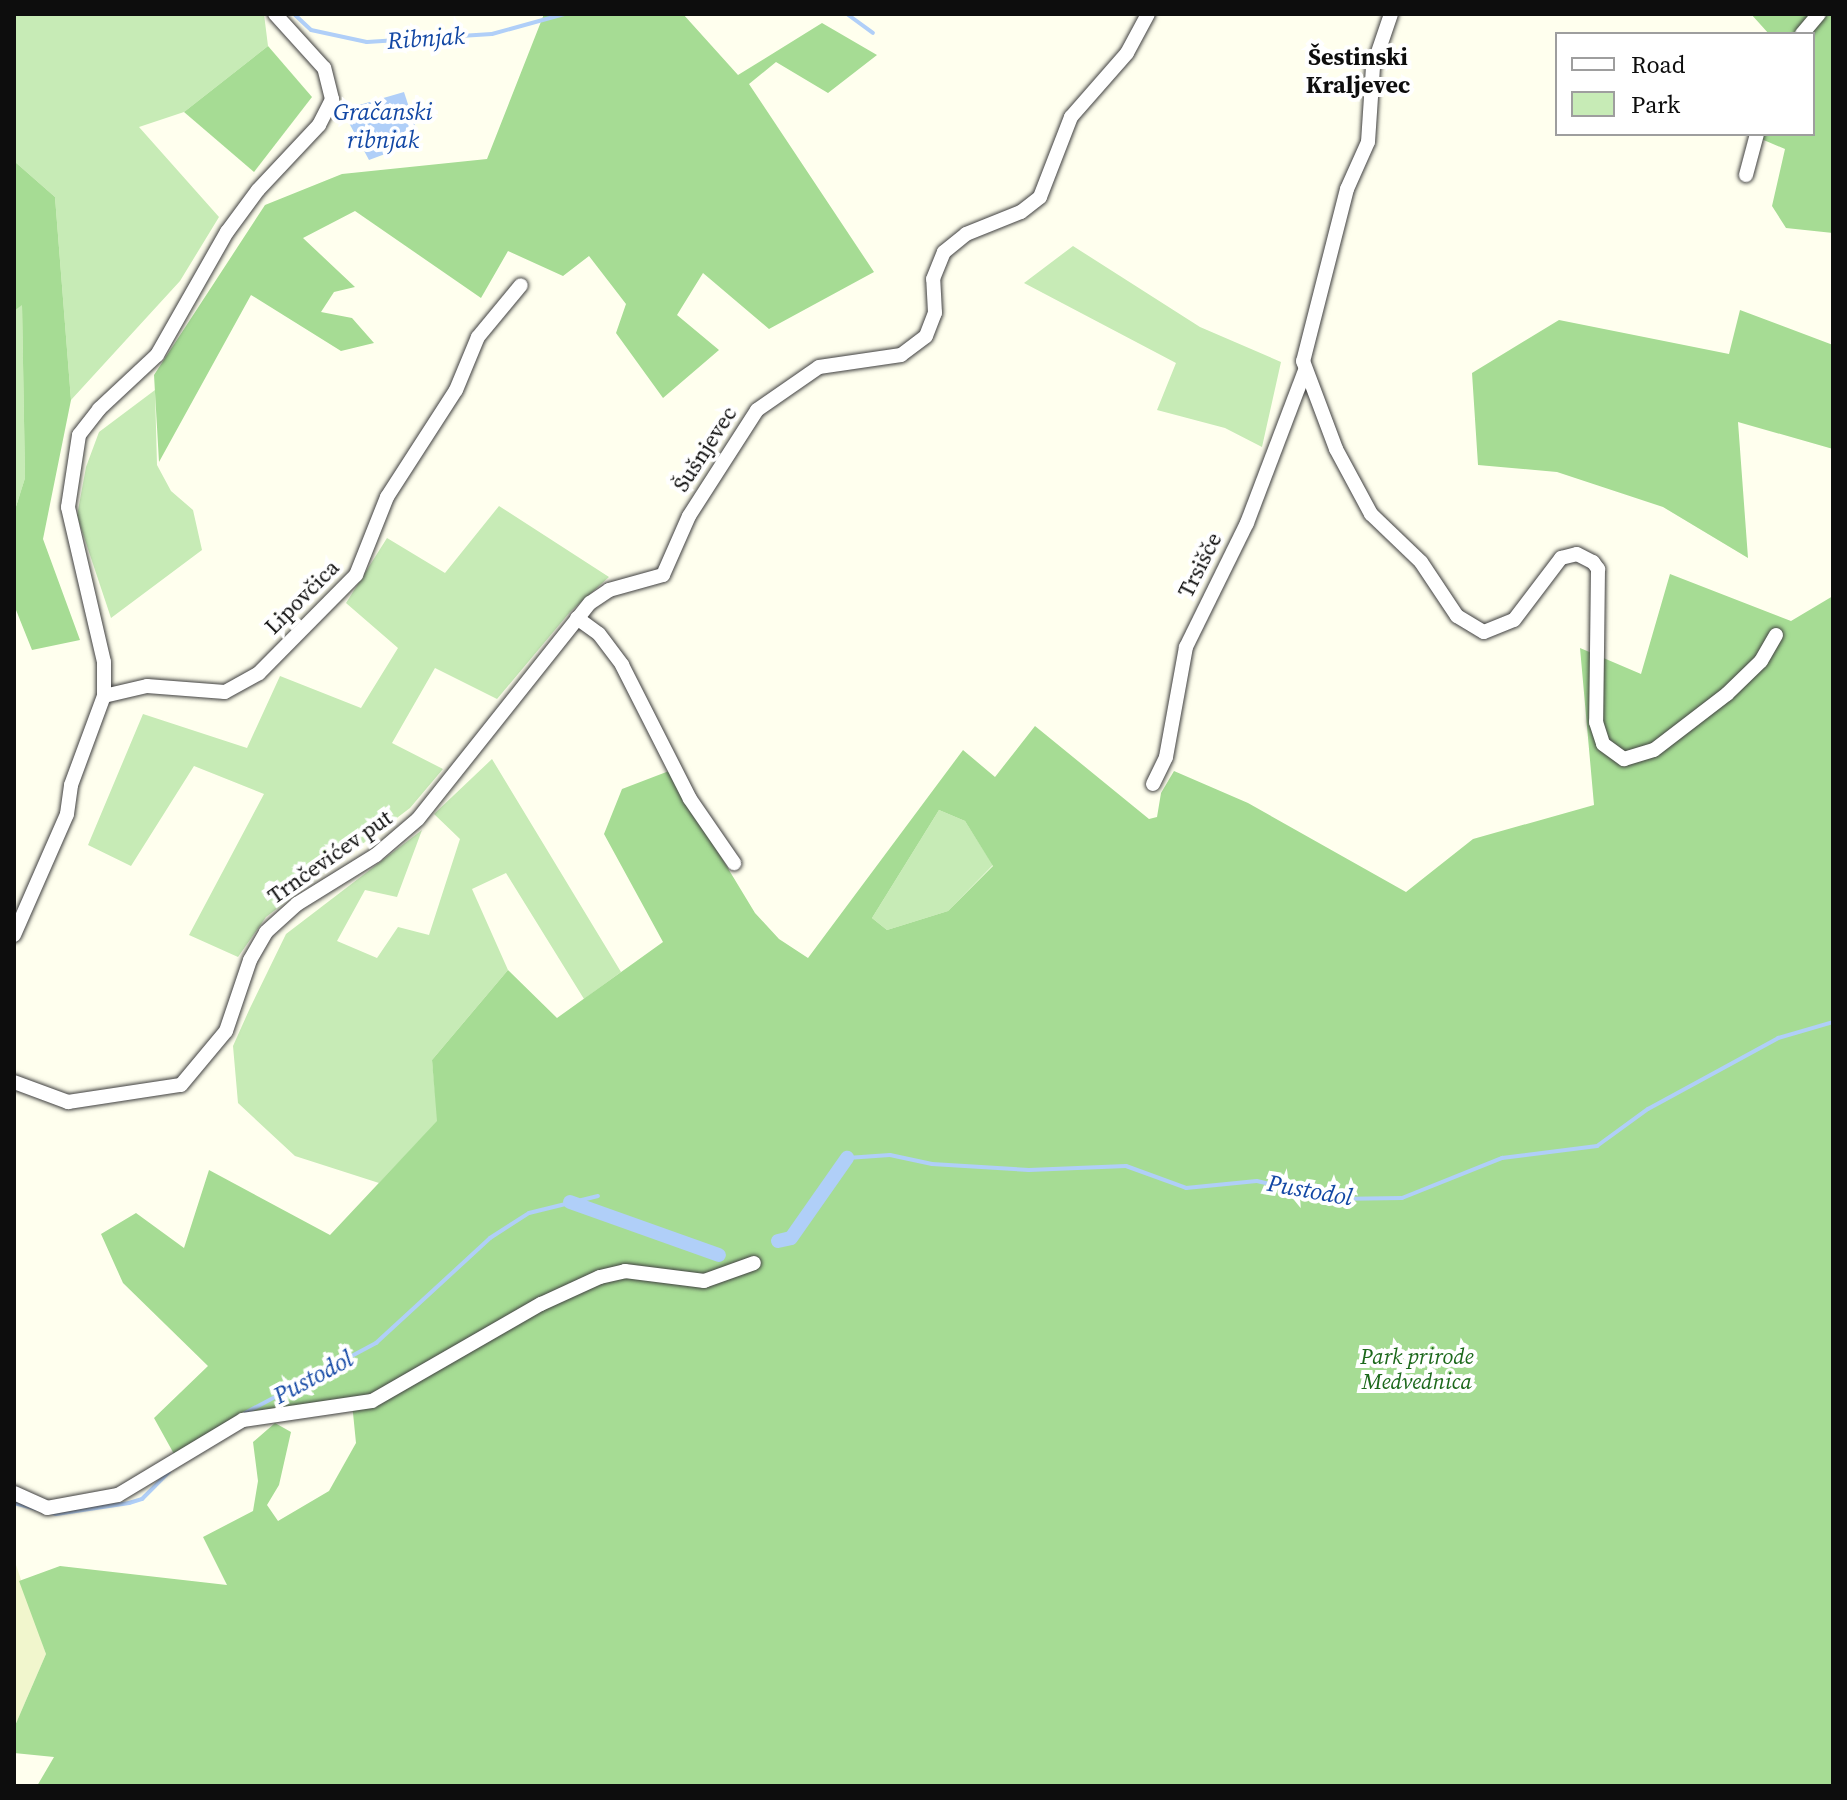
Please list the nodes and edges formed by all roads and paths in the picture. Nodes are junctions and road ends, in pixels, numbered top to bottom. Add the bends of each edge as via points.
1 (275, 14) edge
2 (1148, 14) edge
3 (1391, 14) edge
4 (1819, 14) edge
5 (1804, 32) edge
6 (1756, 136) edge
7 (1746, 175) dead end
8 (521, 285) dead end
9 (1305, 370) junction
10 (577, 618) junction
11 (1776, 635) dead end
12 (104, 696) junction
13 (1153, 784) dead end
14 (734, 863) dead end
15 (14, 935) edge
16 (14, 1082) edge
17 (754, 1263) dead end
18 (14, 1493) edge

1 - 12 street via 324,68 332,99 319,125 227,232 157,355 79,435 68,507 104,662
2 - 10 street, Šušnjevec via 1127,53 1071,117 1040,197 1021,212 966,234 944,252 933,279 935,313 926,336 901,355 819,367 775,394 737,435 689,516 663,575 609,590
3 - 9 street via 1373,67 1372,126 1347,189 1333,257 1316,300
4 - 5 street
6 - 7 street
8 - 12 street, Lipovčica via 478,337 456,390 387,497 356,575 259,673 225,692 147,686
9 - 11 street via 1340,457 1371,514 1421,562 1466,624 1484,632 1504,627 1561,558 1577,554 1593,562 1598,580 1594,708 1603,744 1616,757 1642,757 1686,727 1753,670
9 - 13 street, Trsišče via 1252,510 1186,647 1166,757
10 - 14 street via 599,634 622,665 685,790
10 - 16 street, Trnčevićev put via 418,819 266,932 250,960 226,1031 181,1085 169,1091 68,1102
12 - 15 street via 71,785 67,814
17 - 18 street via 704,1281 625,1271 600,1277 372,1401 231,1425 118,1495 47,1508

